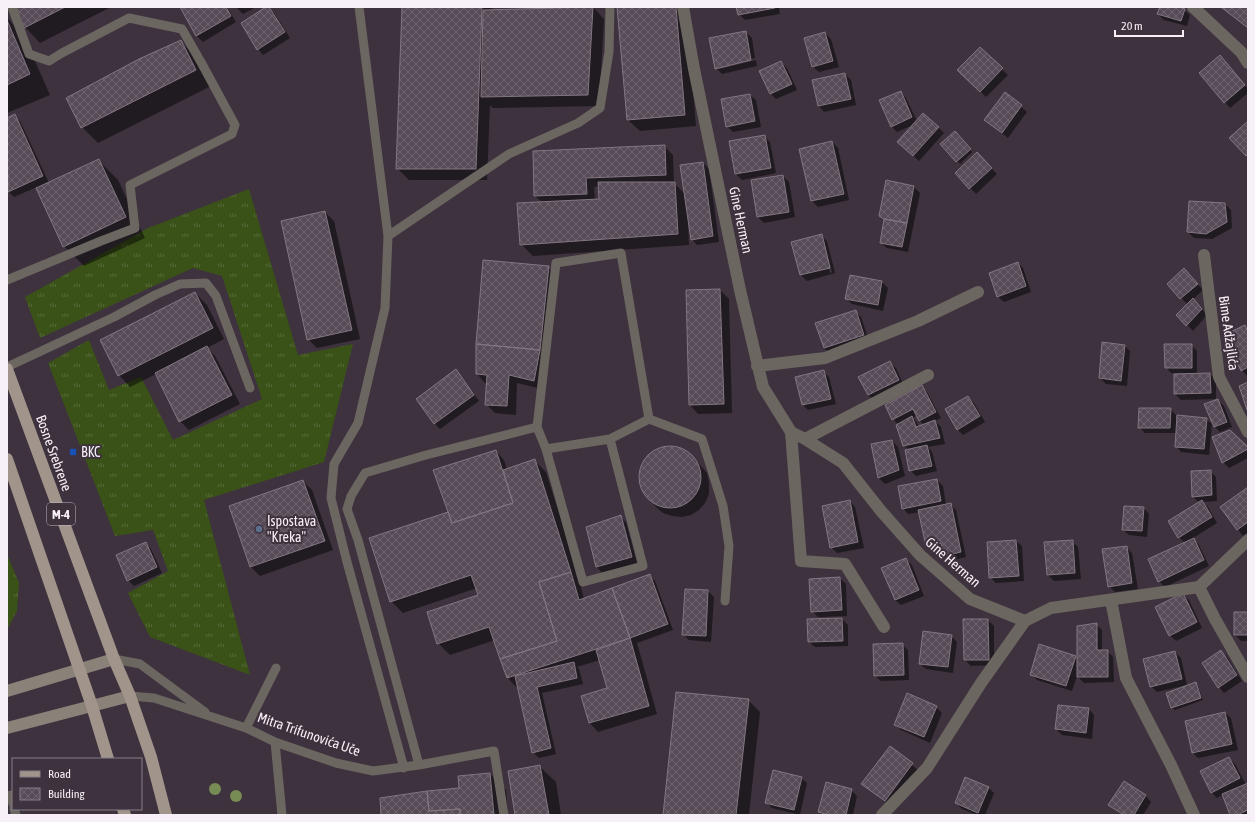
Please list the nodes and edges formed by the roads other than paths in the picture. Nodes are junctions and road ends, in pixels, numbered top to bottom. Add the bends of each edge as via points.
1 (12, 7) edge
2 (359, 7) edge
3 (610, 7) edge
4 (683, 7) edge
5 (1193, 7) edge
6 (1248, 63) edge
7 (388, 236) junction
8 (1204, 255) dead end
9 (7, 280) edge
10 (978, 292) dead end
11 (757, 366) junction
12 (7, 368) edge
13 (928, 375) dead end
14 (250, 388) dead end
15 (649, 418) junction
16 (537, 427) junction
17 (791, 432) junction
18 (1248, 432) edge
19 (610, 439) junction
20 (805, 439) junction
21 (546, 449) junction
22 (7, 459) edge
23 (1248, 540) edge
24 (1199, 587) junction
25 (1111, 600) junction
26 (725, 601) dead end
27 (1025, 621) junction
28 (884, 627) dead end
29 (114, 660) junction
30 (276, 668) dead end
31 (78, 670) junction
32 (1248, 677) edge
33 (7, 691) edge
34 (130, 696) junction
35 (92, 706) junction
36 (211, 716) junction
37 (7, 728) edge
38 (246, 728) junction
39 (275, 742) junction
40 (108, 758) edge
41 (419, 766) junction
42 (404, 768) junction
43 (166, 815) edge
44 (282, 815) edge
45 (504, 815) edge
46 (882, 815) edge
47 (1194, 815) edge

1 - 9 lane via 29,54 49,61 129,18 182,29 235,125 232,134 130,185 135,228
2 - 7 lane
3 - 7 lane via 609,52 600,108 578,123 509,154
4 - 11 street, Gine Herman
5 - 6 street via 1241,52
7 - 42 lane via 385,308 358,423 334,464 331,498
8 - 18 street, Bime Adžajlića via 1219,377
10 - 11 street via 918,321 825,358
11 - 17 street, Gine Herman via 763,387
12 - 14 lane via 114,317 155,294 180,284 206,283 216,296
12 - 29 main road, Bosne Srebrene / M-4
13 - 20 street
15 - 16 lane via 621,253 556,263
15 - 19 lane
15 - 26 lane via 702,439 723,506 729,546
16 - 21 lane
16 - 41 lane via 365,473 350,496 347,508
17 - 20 street, Gine Herman
17 - 28 street, Gine Herman via 801,561 845,564
19 - 21 lane
19 - 21 lane via 643,566 583,582
20 - 27 street, Gine Herman via 843,463 920,555 970,599
22 - 31 main road, M-4
23 - 24 street
24 - 25 street
24 - 32 street
25 - 27 street via 1051,608
25 - 47 street via 1126,678
27 - 46 street via 981,682 926,768
29 - 31 main road
29 - 34 main road, M-4
29 - 36 lane via 140,664
30 - 38 lane
31 - 33 main road
31 - 35 main road, M-4
34 - 35 main road
34 - 36 lane, Mitra Trifunovića Uče via 154,698
34 - 43 main road, M-4 via 151,757
35 - 37 main road
35 - 40 main road, M-4
36 - 38 lane, Mitra Trifunovića Uče
38 - 39 lane, Mitra Trifunovića Uče
39 - 42 lane, Mitra Trifunovića Uče via 373,771
39 - 44 lane
41 - 42 lane, Mitra Trifunovića Uče
41 - 45 lane, Mitra Trifunovića Uče via 494,751

